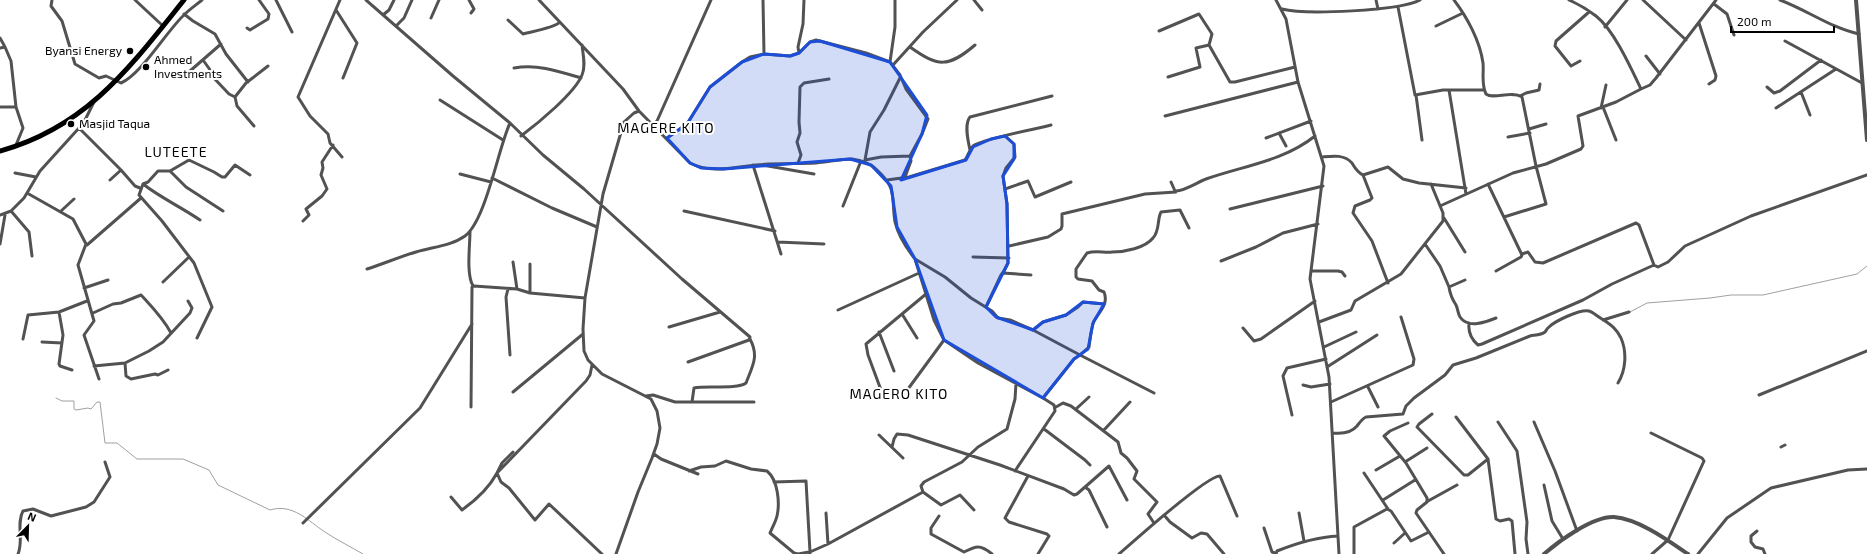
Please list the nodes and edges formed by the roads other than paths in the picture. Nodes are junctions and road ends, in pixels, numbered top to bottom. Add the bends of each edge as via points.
1 (52, 0) edge
2 (135, 0) edge
3 (184, 0) edge
4 (202, 0) edge
5 (260, 0) edge
6 (276, 0) edge
7 (340, 0) edge
8 (366, 0) edge
9 (394, 0) edge
10 (412, 0) edge
11 (439, 0) edge
12 (469, 0) edge
13 (539, 0) edge
14 (711, 0) edge
15 (763, 0) edge
16 (804, 0) edge
17 (894, 0) edge
18 (957, 0) edge
19 (974, 0) edge
20 (1276, 0) edge
21 (1376, 0) edge
22 (1420, 0) edge
23 (1454, 0) edge
24 (1569, 0) edge
25 (1627, 0) edge
26 (1643, 0) edge
27 (1716, 0) edge
28 (1780, 0) edge
29 (1856, 0) edge
30 (1412, 2) edge
31 (1714, 4) junction
32 (1398, 7) junction
33 (1282, 9) junction
34 (1378, 9) junction
35 (336, 10) junction
36 (982, 10) dead end
37 (1589, 12) junction
38 (471, 13) dead end
39 (1463, 13) junction
40 (184, 14) junction
41 (383, 15) junction
42 (431, 18) dead end
43 (508, 20) dead end
44 (560, 22) junction
45 (1699, 23) junction
46 (163, 26) junction
47 (396, 26) junction
48 (1436, 26) dead end
49 (1605, 27) junction
50 (247, 28) dead end
51 (1159, 31) dead end
52 (292, 32) dead end
53 (1859, 34) junction
54 (1734, 35) dead end
55 (0, 38) edge
56 (1686, 40) junction
57 (1785, 41) dead end
58 (221, 44) junction
59 (582, 45) junction
60 (975, 45) dead end
61 (1209, 45) junction
62 (5, 47) junction
63 (910, 47) junction
64 (0, 48) edge
65 (799, 53) junction
66 (764, 54) junction
67 (1646, 56) dead end
68 (203, 60) junction
69 (1821, 60) junction
70 (1580, 61) dead end
71 (890, 62) junction
72 (893, 65) junction
73 (268, 66) dead end
74 (1295, 67) junction
75 (514, 68) dead end
76 (1836, 69) junction
77 (190, 70) dead end
78 (1660, 74) junction
79 (1168, 77) dead end
80 (343, 78) dead end
81 (581, 78) junction
82 (900, 78) junction
83 (829, 79) dead end
84 (116, 81) junction
85 (248, 82) junction
86 (1298, 82) junction
87 (1862, 83) junction
88 (1540, 84) dead end
89 (1708, 84) dead end
90 (1606, 85) dead end
91 (1767, 87) dead end
92 (1641, 89) junction
93 (1449, 90) junction
94 (1484, 90) junction
95 (1800, 92) junction
96 (1416, 95) junction
97 (1052, 96) dead end
98 (1520, 96) junction
99 (235, 97) junction
100 (95, 100) junction
101 (440, 100) dead end
102 (0, 107) edge
103 (16, 107) junction
104 (1602, 108) junction
105 (1776, 108) dead end
106 (639, 111) junction
107 (1810, 114) dead end
108 (1165, 116) dead end
109 (1311, 121) junction
110 (510, 123) junction
111 (1546, 124) dead end
112 (654, 125) junction
113 (1051, 125) dead end
114 (254, 126) dead end
115 (79, 128) junction
116 (1529, 128) junction
117 (1279, 133) junction
118 (1014, 134) junction
119 (1530, 134) junction
120 (521, 136) junction
121 (1005, 136) junction
122 (1316, 136) junction
123 (1508, 137) dead end
124 (667, 138) junction
125 (1266, 138) dead end
126 (503, 140) junction
127 (1422, 140) dead end
128 (1616, 140) dead end
129 (1867, 140) edge
130 (1014, 144) junction
131 (15, 146) junction
132 (333, 146) junction
133 (1286, 146) dead end
134 (970, 150) junction
135 (0, 151) edge
136 (910, 156) junction
137 (342, 157) dead end
138 (1322, 157) junction
139 (863, 160) junction
140 (798, 163) junction
141 (753, 165) junction
142 (760, 165) junction
143 (1536, 166) junction
144 (121, 170) junction
145 (170, 171) junction
146 (15, 173) dead end
147 (460, 174) dead end
148 (814, 174) dead end
149 (1362, 174) junction
150 (1867, 175) edge
151 (250, 176) dead end
152 (36, 177) junction
153 (905, 177) junction
154 (492, 178) junction
155 (110, 180) dead end
156 (887, 180) junction
157 (491, 182) junction
158 (1071, 182) dead end
159 (1172, 182) dead end
160 (143, 184) junction
161 (1431, 184) junction
162 (1488, 184) junction
163 (1323, 186) junction
164 (140, 188) junction
165 (1466, 188) junction
166 (1005, 189) junction
167 (1176, 192) junction
168 (27, 193) junction
169 (1466, 194) junction
170 (141, 198) junction
171 (74, 199) dead end
172 (601, 205) junction
173 (843, 206) dead end
174 (1440, 206) junction
175 (1230, 209) dead end
176 (223, 210) dead end
177 (684, 210) dead end
178 (11, 211) junction
179 (61, 211) junction
180 (0, 215) edge
181 (4, 215) junction
182 (1504, 217) junction
183 (1444, 218) junction
184 (200, 220) dead end
185 (303, 221) dead end
186 (1318, 224) junction
187 (597, 227) junction
188 (1189, 228) dead end
189 (775, 230) junction
190 (470, 232) junction
191 (778, 242) junction
192 (0, 244) edge
193 (87, 244) junction
194 (824, 244) dead end
195 (1425, 244) junction
196 (1009, 246) junction
197 (1464, 252) dead end
198 (781, 254) dead end
199 (1522, 254) junction
200 (32, 256) dead end
201 (189, 257) junction
202 (973, 257) dead end
203 (1009, 258) junction
204 (915, 259) junction
205 (1221, 261) dead end
206 (513, 262) dead end
207 (530, 264) dead end
208 (1654, 265) junction
209 (367, 269) dead end
210 (1311, 271) junction
211 (1496, 271) dead end
212 (1003, 272) junction
213 (919, 273) junction
214 (1031, 275) dead end
215 (1345, 276) dead end
216 (108, 280) dead end
217 (1465, 280) dead end
218 (163, 282) dead end
219 (1388, 283) junction
220 (473, 286) junction
221 (1449, 287) junction
222 (84, 288) junction
223 (508, 289) junction
224 (517, 289) junction
225 (530, 293) junction
226 (926, 294) junction
227 (586, 298) junction
228 (88, 301) junction
229 (1315, 301) junction
230 (188, 302) dead end
231 (1104, 304) junction
232 (986, 307) junction
233 (838, 310) dead end
234 (59, 312) junction
235 (720, 312) junction
236 (1629, 312) dead end
237 (93, 313) junction
238 (902, 314) junction
239 (1401, 317) dead end
240 (1496, 318) dead end
241 (1603, 320) junction
242 (1319, 322) junction
243 (1469, 323) junction
244 (472, 324) junction
245 (669, 327) dead end
246 (1243, 328) dead end
247 (1033, 330) junction
248 (879, 332) junction
249 (1356, 332) dead end
250 (171, 333) junction
251 (583, 334) junction
252 (1377, 335) dead end
253 (197, 338) dead end
254 (750, 338) junction
255 (917, 338) dead end
256 (23, 339) dead end
257 (944, 340) junction
258 (42, 342) dead end
259 (62, 343) junction
260 (1324, 347) junction
261 (1867, 351) edge
262 (510, 355) dead end
263 (1080, 355) junction
264 (1326, 359) junction
265 (688, 362) dead end
266 (125, 363) junction
267 (592, 365) junction
268 (94, 366) junction
269 (1327, 367) junction
270 (72, 370) dead end
271 (168, 370) dead end
272 (894, 371) dead end
273 (99, 379) dead end
274 (1016, 383) junction
275 (1618, 383) dead end
276 (1330, 384) junction
277 (1303, 385) dead end
278 (1368, 387) junction
279 (908, 389) dead end
280 (881, 390) dead end
281 (513, 392) dead end
282 (1154, 393) dead end
283 (1759, 395) dead end
284 (646, 396) junction
285 (1089, 396) dead end
286 (1044, 398) junction
287 (692, 402) junction
288 (754, 402) dead end
289 (1130, 402) dead end
290 (1331, 402) junction
291 (471, 407) dead end
292 (1056, 407) junction
293 (1378, 407) dead end
294 (1076, 410) junction
295 (1432, 414) dead end
296 (1292, 415) dead end
297 (1456, 417) dead end
298 (1498, 422) dead end
299 (1534, 422) dead end
300 (1408, 423) dead end
301 (1044, 429) junction
302 (1104, 430) junction
303 (1333, 433) junction
304 (1651, 433) dead end
305 (879, 435) dead end
306 (1785, 445) dead end
307 (892, 447) junction
308 (1781, 447) dead end
309 (1427, 448) dead end
310 (513, 452) dead end
311 (654, 454) junction
312 (971, 455) junction
313 (1400, 456) junction
314 (903, 458) dead end
315 (1488, 459) junction
316 (105, 462) dead end
317 (1405, 462) junction
318 (1090, 465) dead end
319 (1867, 469) edge
320 (1376, 470) dead end
321 (689, 471) junction
322 (1015, 471) junction
323 (497, 473) junction
324 (1364, 473) dead end
325 (698, 474) dead end
326 (1028, 476) junction
327 (1416, 480) junction
328 (774, 482) junction
329 (1457, 484) dead end
330 (1544, 485) dead end
331 (1085, 487) junction
332 (923, 492) junction
333 (451, 497) dead end
334 (1127, 500) dead end
335 (1383, 500) junction
336 (1428, 502) junction
337 (1388, 509) junction
338 (974, 510) dead end
339 (826, 513) dead end
340 (1299, 513) dead end
341 (1164, 515) junction
342 (939, 516) dead end
343 (1237, 516) dead end
344 (304, 523) dead end
345 (1154, 523) junction
346 (1107, 527) dead end
347 (1264, 528) dead end
348 (1577, 530) junction
349 (1757, 531) dead end
350 (1429, 532) junction
351 (1405, 533) junction
352 (1338, 536) junction
353 (1562, 539) junction
354 (1668, 540) junction
355 (1304, 541) junction
356 (1394, 543) dead end
357 (828, 544) junction
358 (810, 553) edge
359 (1276, 553) edge
360 (18, 554) edge
361 (602, 554) edge
362 (616, 554) edge
363 (992, 554) edge
364 (1038, 554) edge
365 (1119, 554) edge
366 (1224, 554) edge
367 (1339, 554) edge
368 (1354, 554) edge
369 (1444, 554) edge
370 (1515, 554) edge
371 (1528, 554) edge
372 (1544, 554) edge
373 (1652, 554) edge
374 (1688, 554) edge
375 (1698, 554) edge
376 (1764, 554) edge

1 - 84 street via 51,6 62,21 75,64 99,78 106,76
2 - 46 street
3 - 46 main road
4 - 40 street
5 - 50 street via 269,14 268,19 250,30
6 - 52 street
7 - 35 street
8 - 41 street
9 - 41 street
10 - 47 street via 404,18
11 - 42 street
12 - 38 street via 474,9
13 - 44 street
14 - 112 street
15 - 66 street
16 - 65 street
17 - 71 street via 895,27
18 - 63 street
19 - 36 street
20 - 33 street
21 - 34 street
22 - 30 street
23 - 39 street
24 - 37 street
25 - 49 street
26 - 56 street
27 - 31 street
28 - 53 street via 1838,28
29 - 53 street
30 - 32 street
31 - 45 street
31 - 54 street via 1727,14
32 - 34 street
32 - 96 street via 1413,91
33 - 34 street via 1300,12
33 - 74 street via 1289,31
35 - 80 street via 357,43
35 - 132 street via 298,97 310,116 328,134
37 - 49 street
37 - 70 street via 1556,41 1555,46 1571,66
39 - 48 street
39 - 94 street via 1479,48 1483,63
40 - 58 street via 213,32
40 - 84 street via 127,80 122,83
41 - 47 street
43 - 44 street via 523,34 556,26
44 - 59 street
45 - 56 street
45 - 89 street via 1716,76 1715,80
46 - 84 main road
47 - 110 street
49 - 92 street
51 - 61 street via 1199,14 1212,34
53 - 87 street
55 - 62 street
56 - 78 street
57 - 69 street
58 - 68 street
58 - 85 street
59 - 81 street via 584,62
59 - 106 street via 623,89
60 - 63 street via 962,56 943,63 932,60
61 - 74 street via 1230,82
61 - 79 street via 1196,48 1200,67
62 - 64 street
62 - 103 street via 11,61
63 - 72 street
65 - 66 street via 790,56
65 - 71 street via 810,42 820,40
66 - 124 street via 750,57 717,81 704,95 687,124
67 - 78 street
68 - 77 street
68 - 99 street via 212,75
69 - 76 street
69 - 91 street via 1780,91 1774,93
71 - 72 street
72 - 82 street
73 - 85 street
74 - 86 street
75 - 81 street via 529,65
76 - 87 street
76 - 95 street
78 - 92 street via 1650,85
81 - 120 street via 555,108
82 - 136 street via 928,119
82 - 139 street via 870,132
83 - 140 street via 804,83 800,87 800,133 797,142 801,155
84 - 100 main road
85 - 99 street
86 - 108 street
86 - 109 street
87 - 129 street
88 - 98 street via 1539,90
90 - 104 street
92 - 104 street
93 - 94 street
93 - 96 street
93 - 165 street
94 - 98 street via 1491,96
95 - 105 street
95 - 107 street
96 - 127 street
97 - 134 street via 970,117 967,126
98 - 116 street
99 - 114 street via 237,106
100 - 115 street
100 - 131 main road via 59,125
101 - 126 street
102 - 103 street
103 - 131 street via 23,128
104 - 128 street
104 - 143 street via 1578,118 1582,148
106 - 112 street
106 - 172 street via 624,122
109 - 117 street
109 - 122 street
110 - 120 street
110 - 126 street
111 - 116 street
112 - 124 street
113 - 118 street
115 - 144 street
115 - 152 street
116 - 119 street
117 - 125 street
117 - 133 street
118 - 121 street
118 - 130 street
119 - 123 street
119 - 143 street
120 - 172 street
121 - 130 street
121 - 134 street via 975,145
122 - 138 street
122 - 167 street via 1290,152 1205,179
124 - 141 street via 690,163 701,168 724,169
126 - 154 street
130 - 166 street via 1014,159 1003,176
131 - 135 main road
132 - 137 street
132 - 185 street via 322,162 321,176 327,189 307,208 309,216
134 - 153 street via 965,160
136 - 139 street
136 - 153 street via 911,161
138 - 149 street via 1342,156
138 - 163 street
139 - 140 street
139 - 156 street via 877,169
139 - 173 street
140 - 142 street
141 - 142 street
141 - 189 street
142 - 148 street
143 - 162 street
143 - 182 street via 1546,204
144 - 155 street
144 - 164 street
145 - 151 street via 189,160 222,177 225,177 235,165
145 - 160 street via 158,171
145 - 176 street via 186,187
146 - 152 street
147 - 157 street
149 - 161 street via 1388,167 1403,179
149 - 219 street via 1372,198 1355,206 1353,214 1372,241
150 - 208 street via 1751,216 1685,246 1658,268
152 - 168 street
153 - 156 street
154 - 157 street
154 - 187 street via 557,211
156 - 204 street via 893,192 897,227
157 - 190 street
158 - 166 street via 1035,197 1028,181
159 - 167 street
160 - 164 street
160 - 184 street
161 - 165 street
161 - 174 street
162 - 169 street
162 - 182 street
163 - 175 street
163 - 186 street
164 - 170 street
165 - 169 street
166 - 196 street
167 - 196 street via 1145,194 1062,214 1061,229 1048,237
168 - 178 street
168 - 179 street
169 - 174 street
170 - 193 street
170 - 201 street
171 - 179 street
172 - 187 street
172 - 235 street
174 - 183 street
177 - 189 street
178 - 181 street
178 - 200 street via 29,232
179 - 193 street via 75,220
180 - 181 street
181 - 192 street
182 - 199 street
183 - 195 street
183 - 197 street
186 - 205 street via 1283,233
186 - 210 street
187 - 227 street
188 - 231 street via 1180,210 1161,212 1153,240 1126,251 1088,252 1076,269 1076,277 1092,281 1104,292
189 - 191 street
190 - 209 street via 457,241
190 - 220 street via 469,268 470,282
191 - 194 street
191 - 198 street
193 - 222 street via 78,265
195 - 219 street via 1401,274
195 - 221 street via 1440,266
196 - 203 street
199 - 208 street via 1528,252 1535,262 1542,263 1636,223
199 - 211 street via 1522,257
201 - 218 street
201 - 253 street via 195,265 212,308
202 - 203 street
203 - 212 street
204 - 213 street
204 - 232 street
206 - 224 street
207 - 225 street
208 - 243 street via 1584,300 1482,344 1478,345 1473,340 1468,329
210 - 215 street via 1338,271
210 - 229 street
212 - 214 street
212 - 232 street
213 - 226 street
213 - 233 street
216 - 222 street
217 - 221 street
219 - 242 street via 1355,301 1351,310
220 - 223 street
220 - 244 street
221 - 243 street via 1460,317
222 - 228 street
223 - 224 street
223 - 262 street via 506,297
224 - 225 street
225 - 227 street
226 - 238 street
226 - 257 street via 934,320
227 - 251 street
228 - 234 street
228 - 237 street
229 - 242 street
229 - 246 street via 1261,339 1254,341
230 - 250 street via 192,308 190,313
231 - 247 street via 1083,302 1066,315 1043,322
231 - 263 street via 1101,313 1093,322 1090,347
232 - 247 street via 998,318
234 - 256 street via 27,316
234 - 259 street
235 - 245 street
235 - 254 street
236 - 241 street
237 - 250 street via 140,294 165,321
237 - 268 street via 94,321 84,335
238 - 248 street
238 - 255 street
239 - 278 street via 1414,364
240 - 243 street via 1486,322
241 - 275 street via 1615,327 1624,346 1624,366
241 - 303 street via 1588,311 1567,317 1538,334 1453,365 1445,375 1414,398 1406,406 1403,414 1362,419 1353,430 1341,434
242 - 260 street
244 - 291 street
244 - 344 street via 420,408
247 - 263 street
248 - 272 street
248 - 280 street via 868,341 866,348
249 - 260 street
250 - 266 street via 163,342
251 - 267 street via 584,351
251 - 281 street
252 - 269 street
254 - 265 street
254 - 287 street via 756,355 746,383 694,388
257 - 274 street via 978,363
257 - 279 street
258 - 259 street
259 - 270 street via 59,365
260 - 264 street
261 - 283 street
263 - 282 street
263 - 286 street via 1074,358
264 - 269 street
264 - 296 street via 1287,368 1284,371
266 - 268 street
266 - 271 street via 126,374 131,378 158,375
267 - 284 street via 602,374
267 - 323 street via 586,381
268 - 273 street
269 - 276 street
274 - 286 street
274 - 312 street via 1008,427 978,447
276 - 277 street
276 - 290 street
278 - 290 street
278 - 293 street
284 - 287 street via 653,395 675,402
284 - 311 street via 655,404 660,428
285 - 294 street
286 - 292 street
287 - 288 street
289 - 302 street
290 - 303 street
292 - 294 street via 1066,403
292 - 301 street
294 - 302 street
295 - 315 street via 1418,427 1464,475 1468,475
297 - 315 street
298 - 371 street via 1517,451 1527,522
299 - 348 street
300 - 313 street via 1384,436
301 - 318 street
301 - 322 street
302 - 345 street via 1118,442 1121,453 1137,471 1134,479 1157,502 1148,514
303 - 352 street
304 - 354 street via 1702,458 1704,462
305 - 307 street
306 - 308 street
307 - 312 street via 895,436 903,433
307 - 314 street
309 - 317 street
310 - 323 street via 502,463
311 - 321 street
311 - 362 street
312 - 322 street
312 - 332 street via 924,482 921,488
313 - 317 street
313 - 320 street
315 - 370 street via 1496,519 1512,521
316 - 360 street via 110,477 89,506 50,516 32,509 23,511 20,517
317 - 327 street
319 - 375 street via 1848,470 1771,488 1727,518
321 - 325 street
321 - 328 street via 716,466 726,461 767,471
322 - 326 street
323 - 333 street via 484,491 462,510
323 - 361 street via 501,482 535,520 549,504
324 - 335 street
326 - 331 street via 1074,495
326 - 364 street via 1005,519 1047,534
327 - 335 street
327 - 336 street
328 - 358 street via 778,506 770,533 795,553
328 - 358 street via 806,481
329 - 336 street
330 - 353 street via 1552,521
331 - 334 street via 1109,466
331 - 346 street via 1089,490
332 - 338 street via 942,505 960,495
332 - 357 street
335 - 337 street
336 - 350 street via 1416,512
337 - 351 street
337 - 368 street via 1354,526
339 - 357 street
340 - 355 street
341 - 343 street via 1204,484 1220,476
341 - 345 street
341 - 366 street via 1192,538 1201,532 1207,534
342 - 363 street via 930,530 936,538 964,552 976,546
345 - 365 street
347 - 359 street via 1272,552
348 - 353 street
348 - 354 street via 1599,520 1614,517 1641,526
349 - 376 street via 1751,536 1750,542 1755,547 1762,548
350 - 351 street via 1412,541
350 - 369 street
351 - 356 street
352 - 355 street
352 - 367 street
353 - 372 street
354 - 373 street
354 - 374 street
355 - 359 street
357 - 358 street

